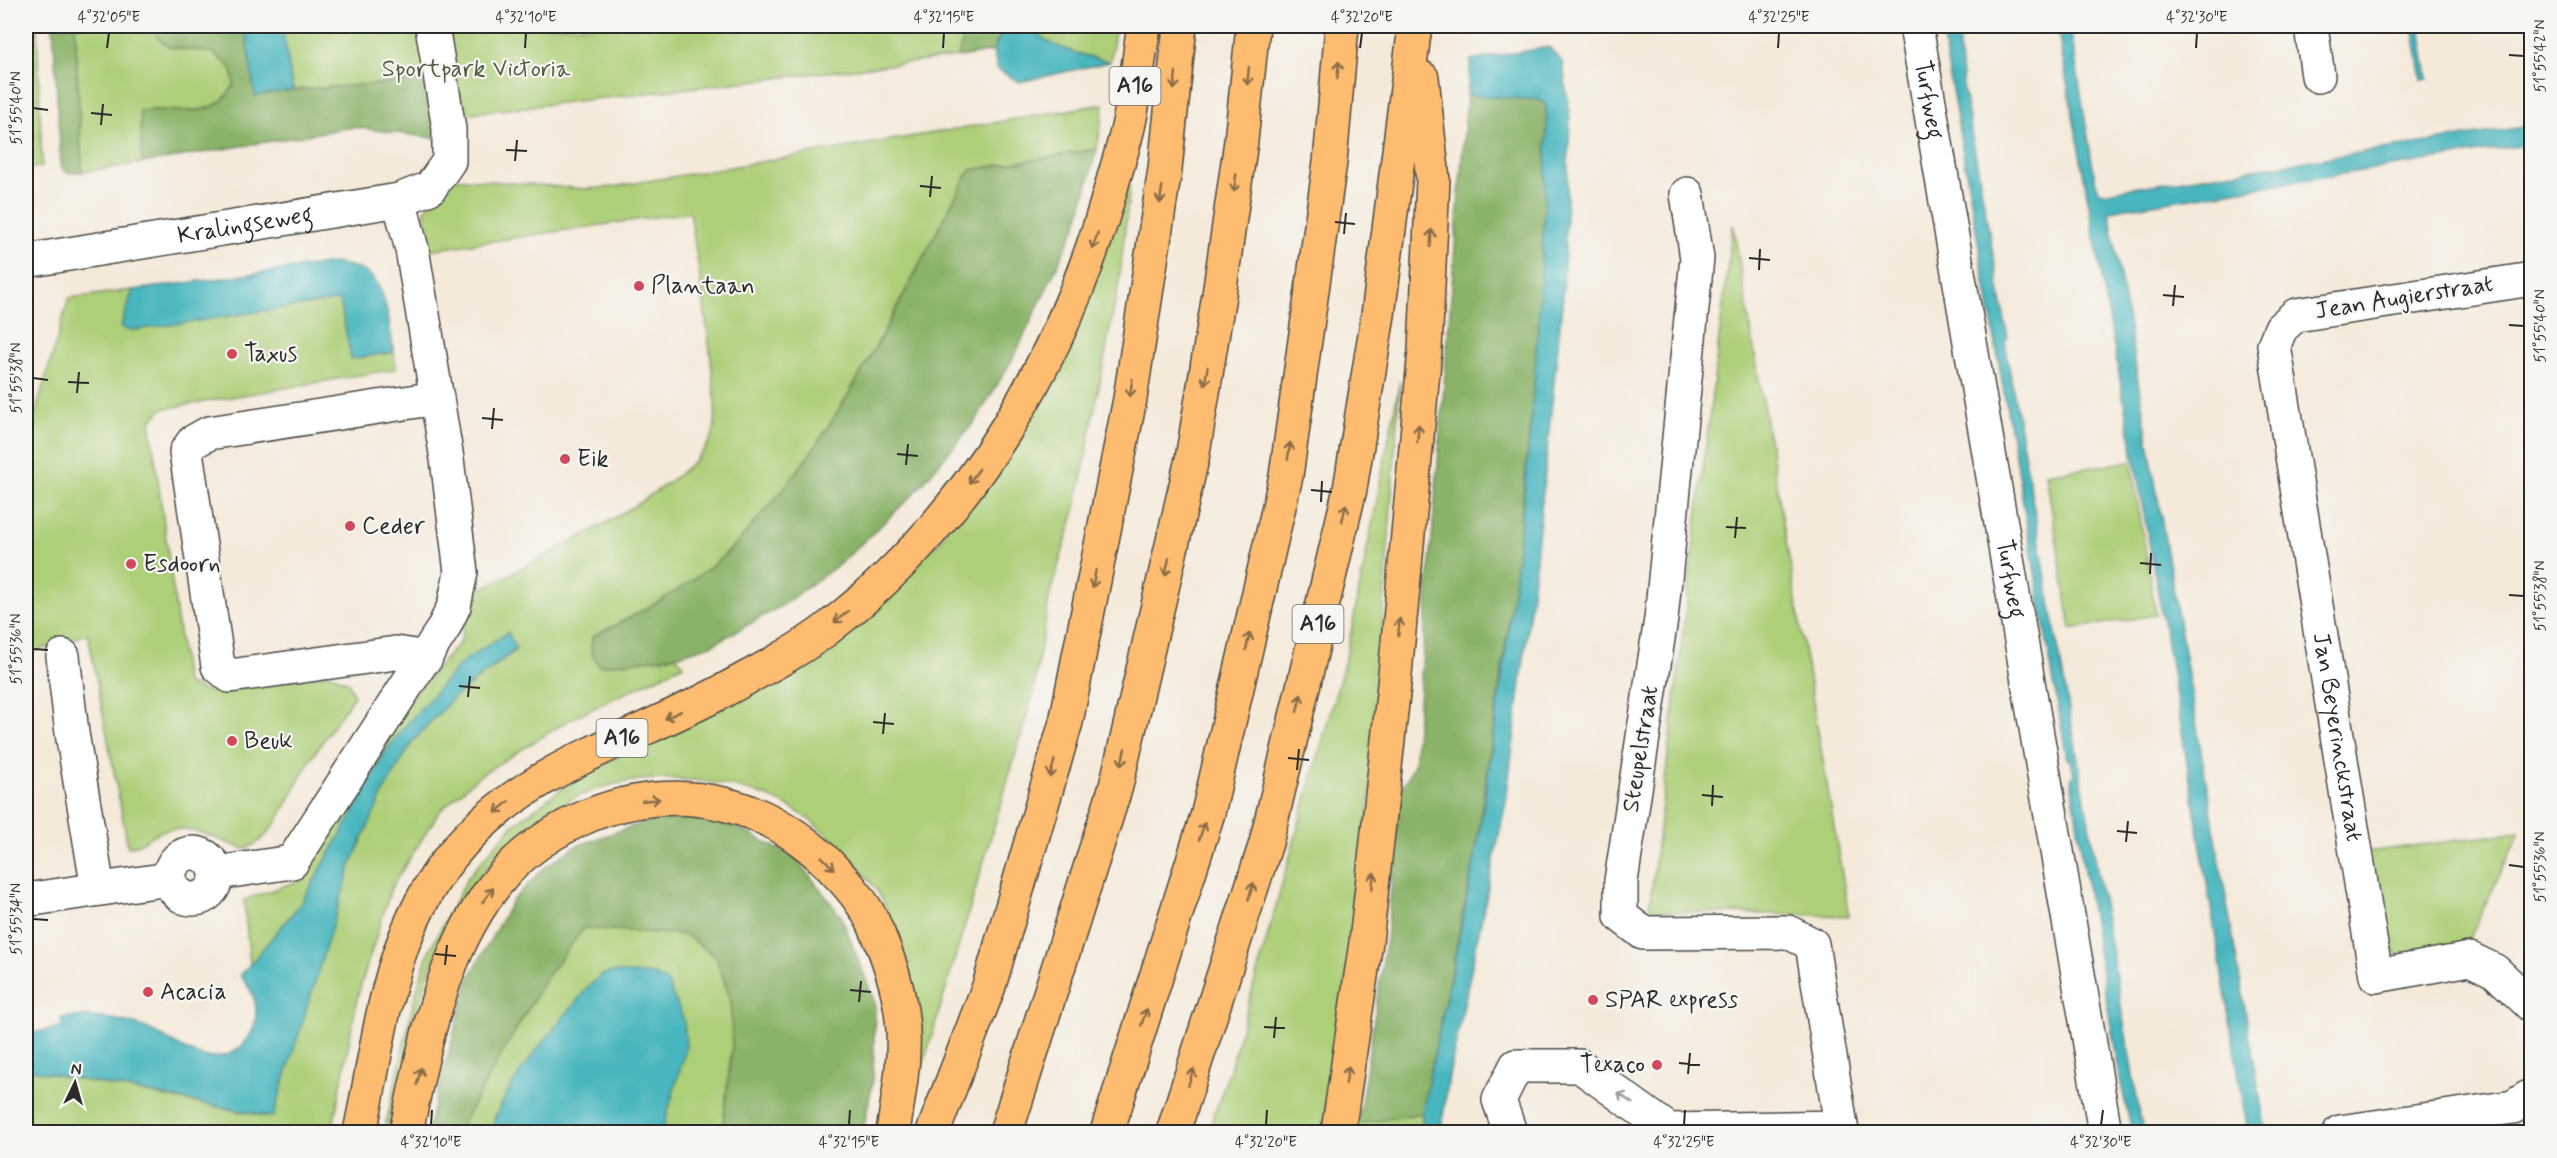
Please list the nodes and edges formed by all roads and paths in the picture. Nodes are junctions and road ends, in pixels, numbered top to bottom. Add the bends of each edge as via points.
1 (432, 26) edge
2 (1144, 26) edge
3 (1180, 26) edge
4 (1253, 26) edge
5 (1342, 26) edge
6 (1416, 26) edge
7 (1916, 26) edge
8 (2311, 26) edge
9 (2318, 76) dead end
10 (1415, 102) junction
11 (1686, 194) dead end
12 (399, 200) junction
13 (26, 261) edge
14 (2532, 279) edge
15 (2281, 328) joint
16 (437, 398) junction
17 (63, 656) dead end
18 (426, 658) junction
19 (98, 889) junction
20 (26, 900) edge
21 (2532, 1006) edge
22 (2532, 1095) edge
23 (1841, 1130) edge
24 (360, 1132) edge
25 (406, 1132) edge
26 (893, 1132) edge
27 (933, 1132) edge
28 (1006, 1132) edge
29 (1107, 1132) edge
30 (1173, 1132) edge
31 (1338, 1132) edge
32 (1510, 1132) edge
33 (2105, 1132) edge
34 (2340, 1132) edge

1 - 12 street, Kralingseweg via 449,129 449,161 430,188
2 -> 24 highway, A16 via 1130,120 1088,262 1039,373 974,477 912,554 825,631 712,697 556,771 505,804 453,853 417,908 400,947
3 -> 27 highway, A16 via 1130,399 1066,722 989,986
4 -> 28 highway via 1243,126 1192,459 1116,786
29 -> 5 highway, A16 via 1208,813 1286,476 1330,162
6 - 10 highway, A16
7 - 33 street, Turfweg
8 - 9 street
30 -> 10 highway, A16 via 1266,843 1347,500
31 -> 10 highway, A16 via 1366,942 1425,350 1433,180
11 - 23 street, Steupelstraat via 1697,258 1661,619 1621,881 1621,916 1644,933 1788,932 1812,944
12 - 13 street, Kralingseweg
12 - 16 street via 412,249
14 - 15 street, Jean Augierstraat via 2296,315
15 - 21 street, Jan Beyerinckstraat via 2274,345 2376,976 2470,959 2495,971
16 - 18 street via 461,572 454,606
16 - 18 street via 209,433 193,442 186,452 218,666 230,676 396,652
17 - 19 street
18 - 19 street via 292,862 217,873 212,890 196,899 179,895 170,879
19 - 20 street
22 - 34 street via 2513,1107
23 -> 32 street via 1669,1130 1580,1066 1516,1066 1499,1100
25 -> 26 highway via 440,996 457,947 482,902 504,874 524,852 577,821 615,806 682,797 722,802 760,816 801,839 851,888 872,920 888,959 903,1030 902,1076

